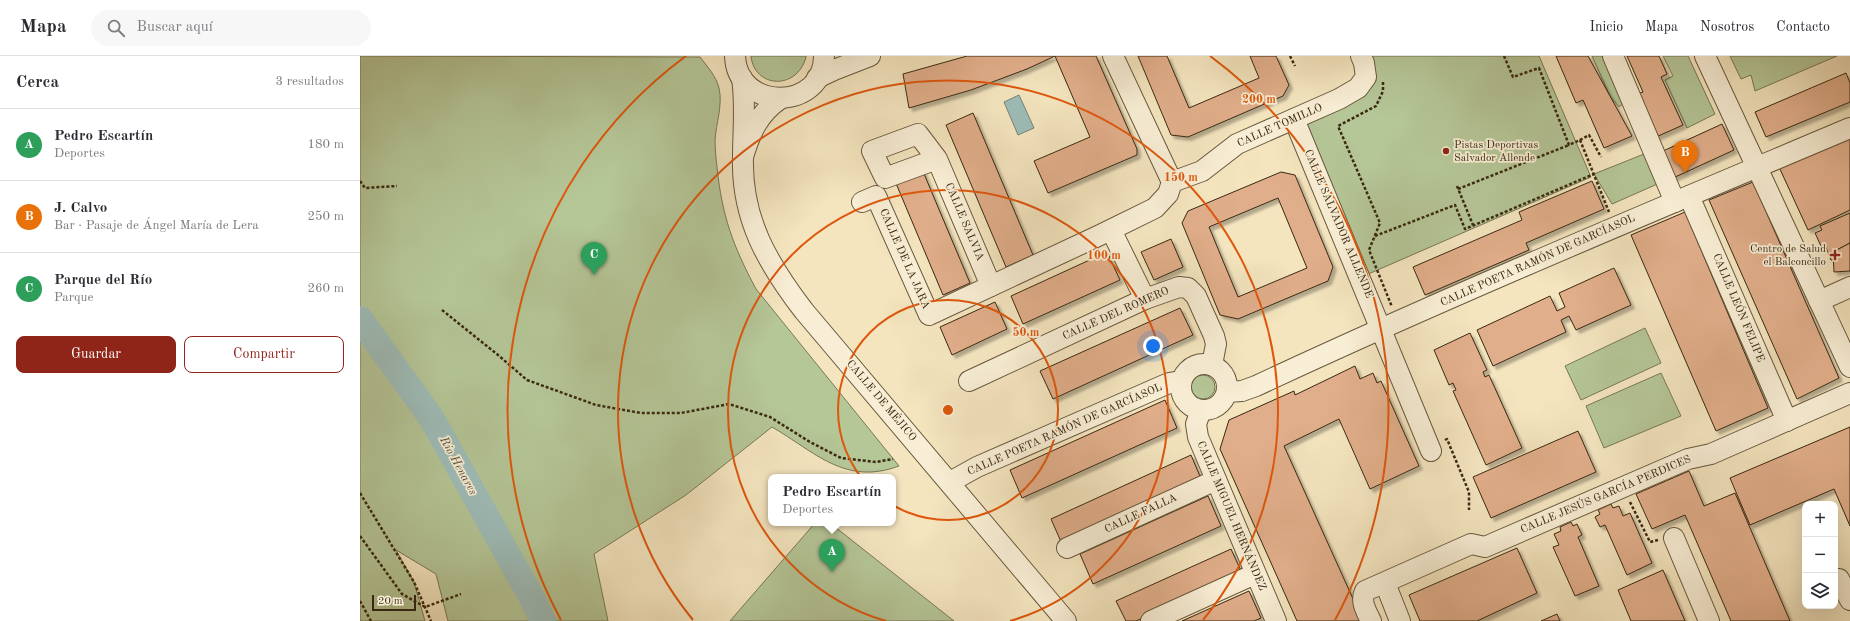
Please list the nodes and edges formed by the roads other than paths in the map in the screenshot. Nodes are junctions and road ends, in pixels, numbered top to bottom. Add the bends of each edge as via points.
1 (824, 56) edge
2 (870, 56) edge
3 (1113, 56) edge
4 (1361, 56) edge
5 (1613, 56) edge
6 (1706, 56) edge
7 (735, 57) edge
8 (742, 78) junction
9 (817, 78) junction
10 (780, 98) junction
11 (1294, 119) junction
12 (1850, 128) edge
13 (744, 157) junction
14 (937, 159) dead end
15 (1757, 167) junction
16 (1172, 182) junction
17 (1682, 199) junction
18 (862, 202) dead end
19 (1111, 230) junction
20 (991, 286) junction
21 (1850, 287) edge
22 (1146, 300) junction
23 (1819, 301) junction
24 (1390, 325) junction
25 (1212, 365) junction
26 (1850, 367) edge
27 (969, 381) dead end
28 (1181, 381) junction
29 (1227, 392) junction
30 (1850, 393) edge
31 (1201, 410) junction
32 (1787, 421) junction
33 (1431, 451) dead end
34 (1216, 480) junction
35 (950, 482) junction
36 (1674, 538) dead end
37 (1067, 548) dead end
38 (1256, 574) junction
39 (1839, 579) dead end
40 (1385, 584) junction
41 (1850, 600) edge
42 (1066, 621) edge
43 (1151, 621) edge
44 (1276, 621) edge
45 (1371, 621) edge
46 (1400, 621) edge
47 (1709, 621) edge

1 - 9 street via 822,69
2 - 9 street
3 - 16 street
4 - 11 street, CALLE TOMILLO via 1366,77 1358,88 1339,100
5 - 17 street, CALLE LEÓN FELIPE
6 - 15 street
7 - 8 street, CALLE DE MÉJICO
8 - 10 street via 758,93
8 - 13 street, CALLE DE MÉJICO via 745,98
9 - 10 street via 801,93
10 - 13 street, CALLE DE MÉJICO via 755,125 748,139
11 - 16 street, CALLE TOMILLO via 1237,144 1202,171
11 - 24 street, CALLE SALVADOR ALLENDE
12 - 15 street, CALLE POETA RAMÓN DE GARCÍASOL
13 - 35 street, CALLE DE MÉJICO via 744,188 748,205 759,242 778,277
14 - 20 street, CALLE SALVIA
15 - 17 street, CALLE POETA RAMÓN DE GARCÍASOL
15 - 23 street
16 - 19 street via 1168,194 1155,208
17 - 24 street, CALLE POETA RAMÓN DE GARCÍASOL
17 - 32 street, CALLE LEÓN FELIPE
18 - 20 street, CALLE DE LA JARA via 876,196 929,315
19 - 20 street
19 - 22 street
21 - 23 street
22 - 25 street, CALLE DEL ROMERO via 1179,287 1192,291 1214,336
22 - 27 street, CALLE DEL ROMERO
23 - 26 street
24 - 29 street, CALLE POETA RAMÓN DE GARCÍASOL via 1256,386 1242,391
24 - 33 street, CALLE SALVADOR ALLENDE
25 - 28 street via 1193,366
25 - 29 street via 1224,376 1228,386
28 - 31 street via 1181,394 1184,400 1188,405
28 - 35 street, CALLE POETA RAMÓN DE GARCÍASOL via 1169,383 998,458
29 - 31 street via 1224,399 1214,408
30 - 32 street, CALLE JESÚS GARCÍA PERDICES
31 - 34 street, CALLE MIGUEL HERNÁNDEZ via 1196,430
32 - 40 street, CALLE JESÚS GARCÍA PERDICES via 1711,454 1688,459 1484,547 1471,544
34 - 37 street, CALLE FALLA
34 - 38 street, CALLE MIGUEL HERNÁNDEZ
35 - 42 street, CALLE DE MÉJICO
36 - 47 street
38 - 43 street
38 - 44 street, CALLE MIGUEL HERNÁNDEZ
39 - 41 street
40 - 45 street, CALLE JESÚS GARCÍA PERDICES via 1364,591 1362,596
40 - 46 street

